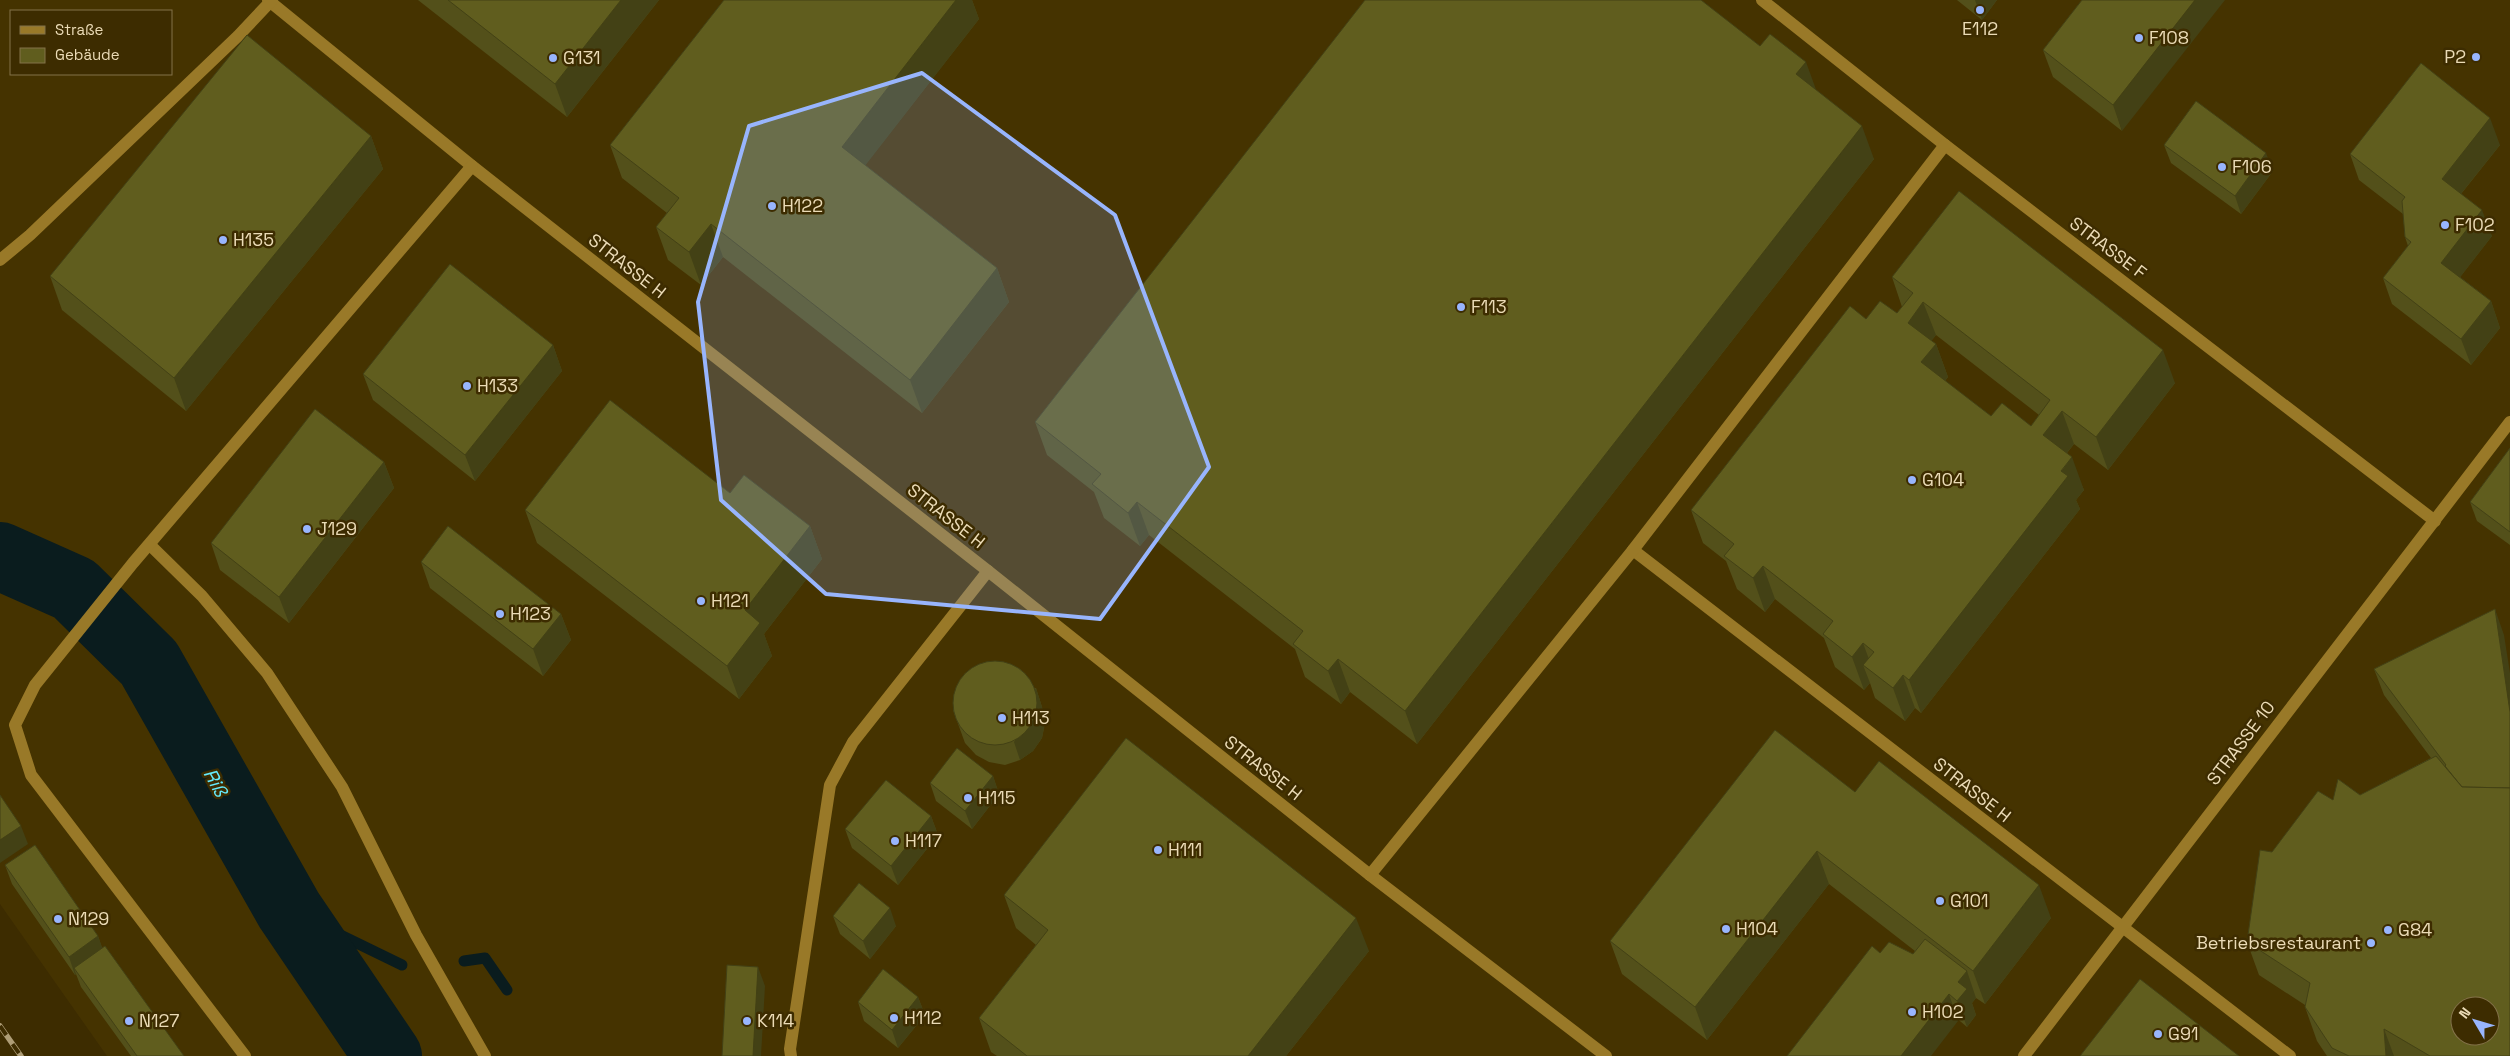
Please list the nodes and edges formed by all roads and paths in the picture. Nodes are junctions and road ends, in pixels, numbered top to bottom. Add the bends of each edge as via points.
1 (1762, 0) edge
2 (270, 1) edge
3 (1945, 145) junction
4 (472, 166) junction
5 (0, 260) edge
6 (2510, 422) edge
7 (2435, 520) junction
8 (150, 545) junction
9 (1633, 550) junction
10 (988, 572) junction
11 (1370, 876) junction
12 (2122, 927) junction
13 (245, 1056) edge
14 (485, 1056) edge
15 (791, 1056) edge
16 (1606, 1056) edge
17 (2024, 1056) edge
18 (2290, 1056) edge

1 - 3 lane, STRASSE F
2 - 4 lane, STRASSE H
2 - 5 lane via 238,36
3 - 7 lane, STRASSE F
3 - 9 lane
4 - 8 lane
4 - 10 lane, STRASSE H
6 - 7 lane, STRASSE 10
7 - 12 lane, STRASSE 10
8 - 13 lane via 35,685 14,725 31,774
8 - 14 lane via 202,596 273,681 342,787 416,935
9 - 11 lane
9 - 12 lane, STRASSE H
10 - 11 lane, STRASSE H
10 - 15 lane via 853,742 830,785
11 - 16 lane, STRASSE H
12 - 17 lane, STRASSE 10
12 - 18 lane, STRASSE H

